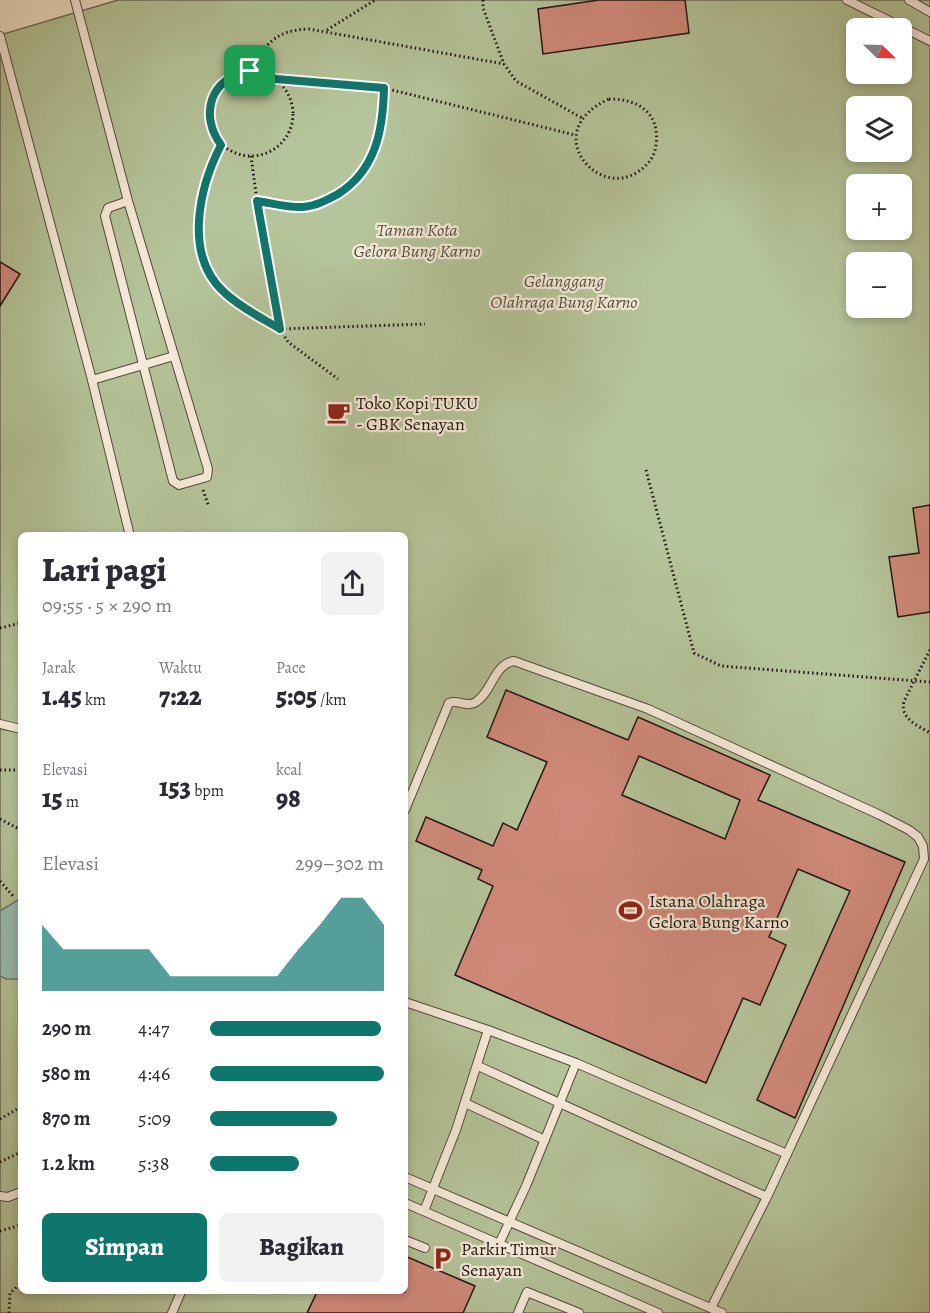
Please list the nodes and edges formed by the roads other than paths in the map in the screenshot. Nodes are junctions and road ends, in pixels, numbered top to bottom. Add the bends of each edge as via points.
1 (75, 0) edge
2 (847, 0) edge
3 (909, 0) edge
4 (930, 12) edge
5 (0, 36) edge
6 (930, 41) edge
7 (128, 201) junction
8 (174, 356) junction
9 (145, 365) junction
10 (92, 380) junction
11 (129, 532) edge
12 (0, 724) edge
13 (18, 728) edge
14 (408, 803) edge
15 (408, 1003) edge
16 (488, 1030) junction
17 (576, 1063) junction
18 (477, 1066) junction
19 (465, 1103) junction
20 (559, 1104) junction
21 (545, 1140) junction
22 (787, 1154) junction
23 (408, 1178) edge
24 (434, 1189) junction
25 (18, 1192) edge
26 (0, 1196) edge
27 (767, 1197) junction
28 (408, 1204) edge
29 (424, 1211) junction
30 (510, 1222) junction
31 (408, 1240) edge
32 (499, 1244) junction
33 (425, 1248) dead end
34 (180, 1294) edge
35 (711, 1308) junction
36 (172, 1313) edge
37 (518, 1313) edge
38 (579, 1313) edge
39 (658, 1313) edge
40 (722, 1313) edge

1 - 7 lane
2 - 6 lane
3 - 4 lane
5 - 10 lane
7 - 8 lane
7 - 9 lane via 108,208 105,216
8 - 9 lane
8 - 9 lane via 208,469 207,477 199,480 179,485 173,481
9 - 10 lane
10 - 11 lane
12 - 13 lane
14 - 22 lane via 449,703 475,703 502,667 514,661 648,709 791,772 918,837 924,858
15 - 16 lane
16 - 17 lane
16 - 18 lane
17 - 20 lane
17 - 22 lane
18 - 19 lane
18 - 20 lane
19 - 21 lane
19 - 24 lane
20 - 21 lane
20 - 27 lane
21 - 30 lane
22 - 27 lane
23 - 24 lane
24 - 29 lane
24 - 30 lane
25 - 26 lane
27 - 35 lane
28 - 29 lane
29 - 32 lane
30 - 32 lane
30 - 35 lane
31 - 33 lane
32 - 39 lane
34 - 36 lane
35 - 40 lane
37 - 38 lane via 527,1292

